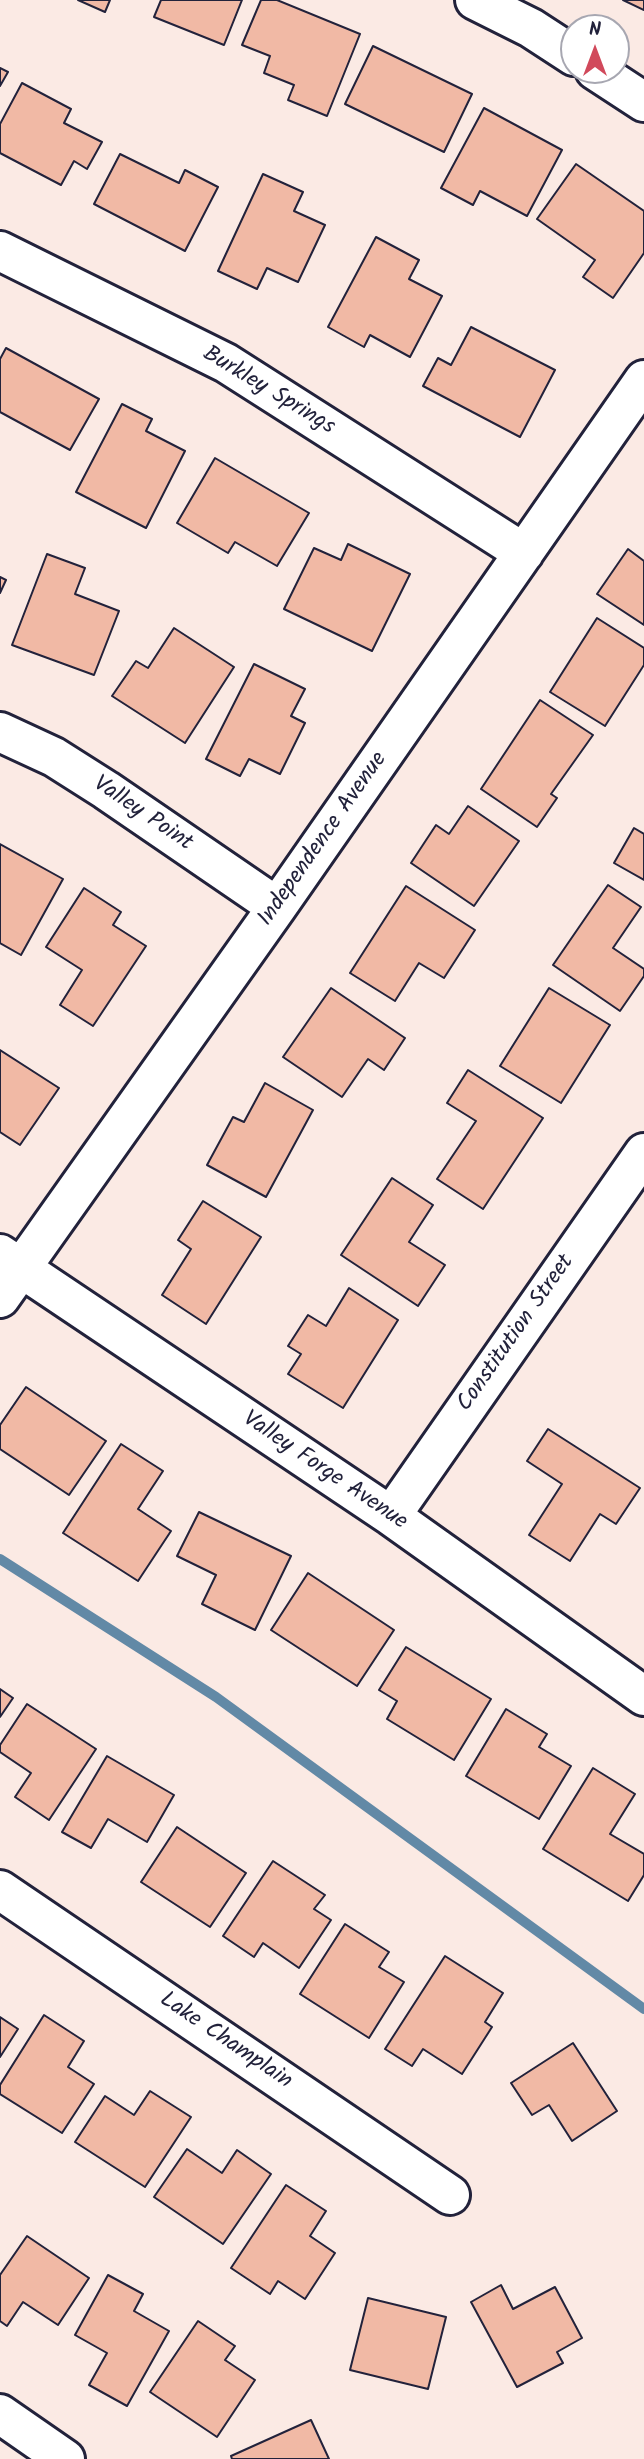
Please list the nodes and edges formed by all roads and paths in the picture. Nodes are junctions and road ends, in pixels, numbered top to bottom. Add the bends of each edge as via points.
1 (474, 0) edge
2 (560, 47) edge
3 (616, 84) edge
4 (644, 102) edge
5 (0, 251) edge
6 (644, 380) edge
7 (524, 553) junction
8 (0, 732) edge
9 (278, 907) junction
10 (644, 1153) edge
11 (7, 1273) edge
12 (391, 1516) junction
13 (644, 1696) edge
14 (0, 1890) edge
15 (450, 2195) dead end
16 (0, 2414) edge
17 (65, 2459) edge

1 - 2 street
3 - 4 street
5 - 7 street, Burkley Springs via 226,363
6 - 7 street, Independence Avenue
7 - 9 street, Independence Avenue
8 - 9 street, Valley Point via 54,757
9 - 11 street, Independence Avenue
10 - 12 street, Constitution Street
11 - 12 street, Valley Forge Avenue
12 - 13 street, Valley Forge Avenue
14 - 15 street, Lake Champlain
16 - 17 street

